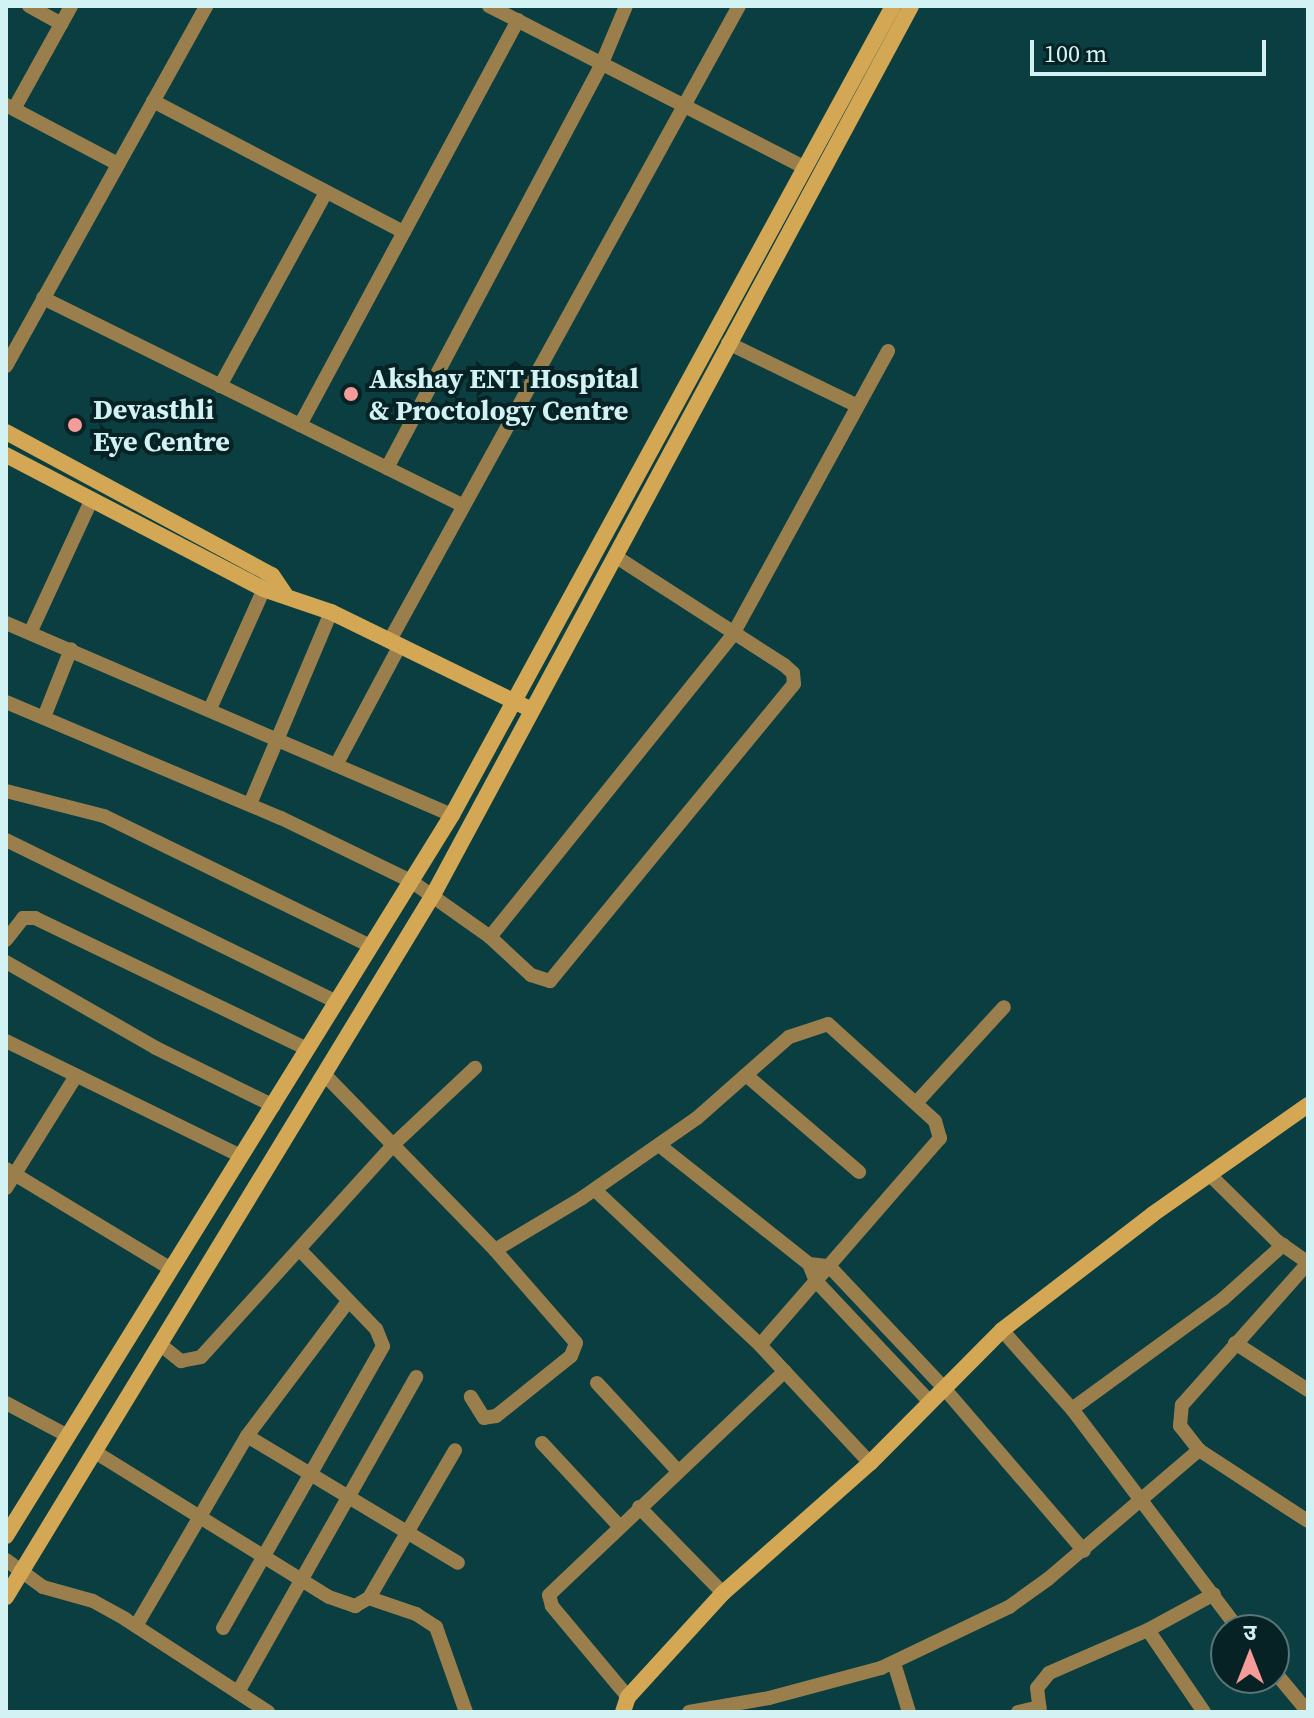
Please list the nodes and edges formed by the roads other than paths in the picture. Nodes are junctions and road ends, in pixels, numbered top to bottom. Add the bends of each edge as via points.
1 (29, 6) edge
2 (71, 6) edge
3 (206, 6) edge
4 (489, 6) edge
5 (626, 6) edge
6 (739, 6) edge
7 (893, 6) edge
8 (911, 6) edge
9 (518, 20) junction
10 (61, 24) junction
11 (602, 63) junction
12 (153, 101) junction
13 (686, 104) junction
14 (10, 107) edge
15 (118, 164) junction
16 (805, 168) junction
17 (326, 192) junction
18 (404, 232) junction
19 (43, 298) junction
20 (728, 343) junction
21 (888, 351) dead end
22 (6, 366) edge
23 (220, 386) junction
24 (858, 406) junction
25 (300, 425) junction
26 (6, 432) edge
27 (6, 455) edge
28 (387, 468) junction
29 (91, 501) junction
30 (463, 506) junction
31 (615, 556) junction
32 (268, 582) junction
33 (331, 612) junction
34 (6, 623) edge
35 (30, 633) junction
36 (732, 636) junction
37 (395, 642) junction
38 (71, 649) junction
39 (6, 702) edge
40 (516, 702) junction
41 (210, 709) junction
42 (534, 711) junction
43 (44, 717) junction
44 (276, 739) junction
45 (336, 765) junction
46 (6, 791) edge
47 (250, 804) junction
48 (452, 815) junction
49 (6, 840) edge
50 (411, 881) junction
51 (433, 895) junction
52 (490, 937) junction
53 (6, 940) edge
54 (371, 946) junction
55 (6, 962) edge
56 (336, 1002) junction
57 (1004, 1007) dead end
58 (6, 1041) edge
59 (307, 1049) junction
60 (475, 1068) dead end
61 (324, 1074) junction
62 (746, 1075) junction
63 (76, 1076) junction
64 (916, 1103) junction
65 (1308, 1105) edge
66 (274, 1106) junction
67 (395, 1143) junction
68 (659, 1145) junction
69 (241, 1156) junction
70 (10, 1171) edge
71 (859, 1172) dead end
72 (1212, 1177) junction
73 (6, 1188) edge
74 (595, 1190) junction
75 (1283, 1245) junction
76 (491, 1246) junction
77 (300, 1250) junction
78 (1308, 1263) edge
79 (809, 1264) junction
80 (829, 1266) junction
81 (171, 1269) junction
82 (816, 1281) junction
83 (347, 1303) junction
84 (1002, 1330) junction
85 (1235, 1343) junction
86 (161, 1345) junction
87 (760, 1345) junction
88 (785, 1371) junction
89 (416, 1377) dead end
90 (597, 1383) dead end
91 (943, 1387) junction
92 (1308, 1390) edge
93 (471, 1397) dead end
94 (929, 1401) junction
95 (6, 1403) edge
96 (1072, 1409) junction
97 (68, 1436) junction
98 (247, 1436) junction
99 (542, 1443) dead end
100 (455, 1450) dead end
101 (1199, 1450) junction
102 (95, 1452) junction
103 (870, 1463) junction
104 (678, 1471) junction
105 (314, 1474) junction
106 (347, 1493) junction
107 (1144, 1501) junction
108 (639, 1507) junction
109 (196, 1517) junction
110 (1308, 1521) edge
111 (619, 1526) junction
112 (409, 1529) junction
113 (6, 1536) edge
114 (1084, 1551) junction
115 (265, 1559) junction
116 (6, 1560) edge
117 (458, 1563) dead end
118 (22, 1570) junction
119 (301, 1580) junction
120 (723, 1593) junction
121 (1214, 1594) junction
122 (6, 1597) edge
123 (369, 1598) junction
124 (1228, 1614) edge
125 (136, 1626) junction
126 (223, 1628) dead end
127 (1148, 1630) junction
128 (894, 1663) junction
129 (1290, 1690) edge
130 (238, 1692) junction
131 (626, 1704) edge
132 (1039, 1710) edge
133 (268, 1712) edge
134 (466, 1712) edge
135 (689, 1712) edge
136 (909, 1712) edge
137 (1018, 1712) edge
138 (1204, 1712) edge
139 (1308, 1712) edge

1 - 10 street
2 - 10 street
3 - 12 street
4 - 9 street
5 - 11 street
6 - 13 street
7 - 16 main road
8 - 20 main road
9 - 11 street
9 - 18 street
10 - 14 street
11 - 13 street
11 - 28 street
12 - 15 street
12 - 17 street
13 - 16 street
13 - 30 street
14 - 15 street
15 - 19 street
16 - 40 main road
17 - 18 street
17 - 23 street
18 - 25 street
19 - 22 street
19 - 23 street
20 - 24 street
20 - 31 main road
21 - 24 street
23 - 25 street
24 - 36 street
25 - 28 street
26 - 32 main road
27 - 29 main road
28 - 30 street
29 - 32 main road
29 - 35 street
30 - 37 street
31 - 36 street
31 - 42 main road
32 - 33 main road
32 - 41 street
33 - 37 main road
33 - 44 street
34 - 35 street
35 - 38 street
36 - 52 street
36 - 52 street via 790,670 792,688 559,976 538,980
37 - 40 main road
37 - 45 street
38 - 41 street
38 - 43 street
39 - 43 street
40 - 42 main road
40 - 48 main road
41 - 44 street
42 - 51 main road
43 - 47 street
44 - 45 street
44 - 47 street
45 - 48 street
46 - 54 street via 104,816
47 - 50 street
48 - 50 main road
49 - 56 street
50 - 51 street
50 - 54 main road
51 - 52 street
51 - 61 main road
53 - 59 street via 23,918 35,918
54 - 56 main road
55 - 66 street via 156,1048
56 - 59 main road
57 - 64 street
58 - 63 street
59 - 66 main road
60 - 67 street
61 - 67 street
61 - 86 main road
62 - 64 street via 789,1037 828,1024
62 - 68 street
62 - 71 street
63 - 69 street
63 - 70 street
64 - 80 street via 935,1121 940,1138
65 - 72 main road
66 - 69 main road
67 - 76 street
67 - 77 street
68 - 74 street
68 - 79 street
69 - 81 main road
70 - 73 street
70 - 81 street
72 - 75 street
72 - 84 main road via 1153,1214
74 - 76 street
74 - 87 street
75 - 78 street
75 - 96 street via 1223,1299
76 - 93 street via 577,1347 491,1419 484,1418
77 - 83 street
77 - 86 street via 197,1361 181,1361
78 - 85 street
79 - 80 street
79 - 82 street
80 - 82 street
80 - 91 street
81 - 97 main road
82 - 87 street
82 - 94 street
83 - 98 street
83 - 105 street via 376,1329 383,1346
84 - 91 main road
84 - 96 street
85 - 92 street
85 - 101 street via 1182,1405 1180,1426
86 - 102 main road
87 - 88 street
88 - 103 street
88 - 104 street
89 - 106 street
90 - 104 street
91 - 94 main road
91 - 114 street
94 - 103 main road
95 - 97 street
96 - 107 street
97 - 113 main road
98 - 105 street
98 - 109 street
99 - 111 street
100 - 112 street
101 - 107 street
101 - 110 street
102 - 109 street
102 - 118 main road
103 - 120 main road
104 - 108 street
105 - 106 street
105 - 115 street
106 - 112 street
106 - 119 street
107 - 114 street
107 - 121 street
108 - 111 street
108 - 120 street
109 - 115 street
109 - 125 street
111 - 131 street via 556,1585 549,1601
112 - 117 street
112 - 123 street
114 - 128 street via 1009,1607
115 - 119 street
115 - 126 street
116 - 118 street
118 - 122 main road
118 - 125 street via 43,1587 93,1601
119 - 123 street via 349,1606
119 - 130 street
120 - 131 main road
121 - 124 street
121 - 127 street
123 - 134 street via 429,1621 442,1639
125 - 130 street
127 - 132 street via 1049,1673 1037,1688
127 - 138 street
128 - 135 street via 769,1698
128 - 136 street
129 - 139 street
130 - 133 street
132 - 137 street

